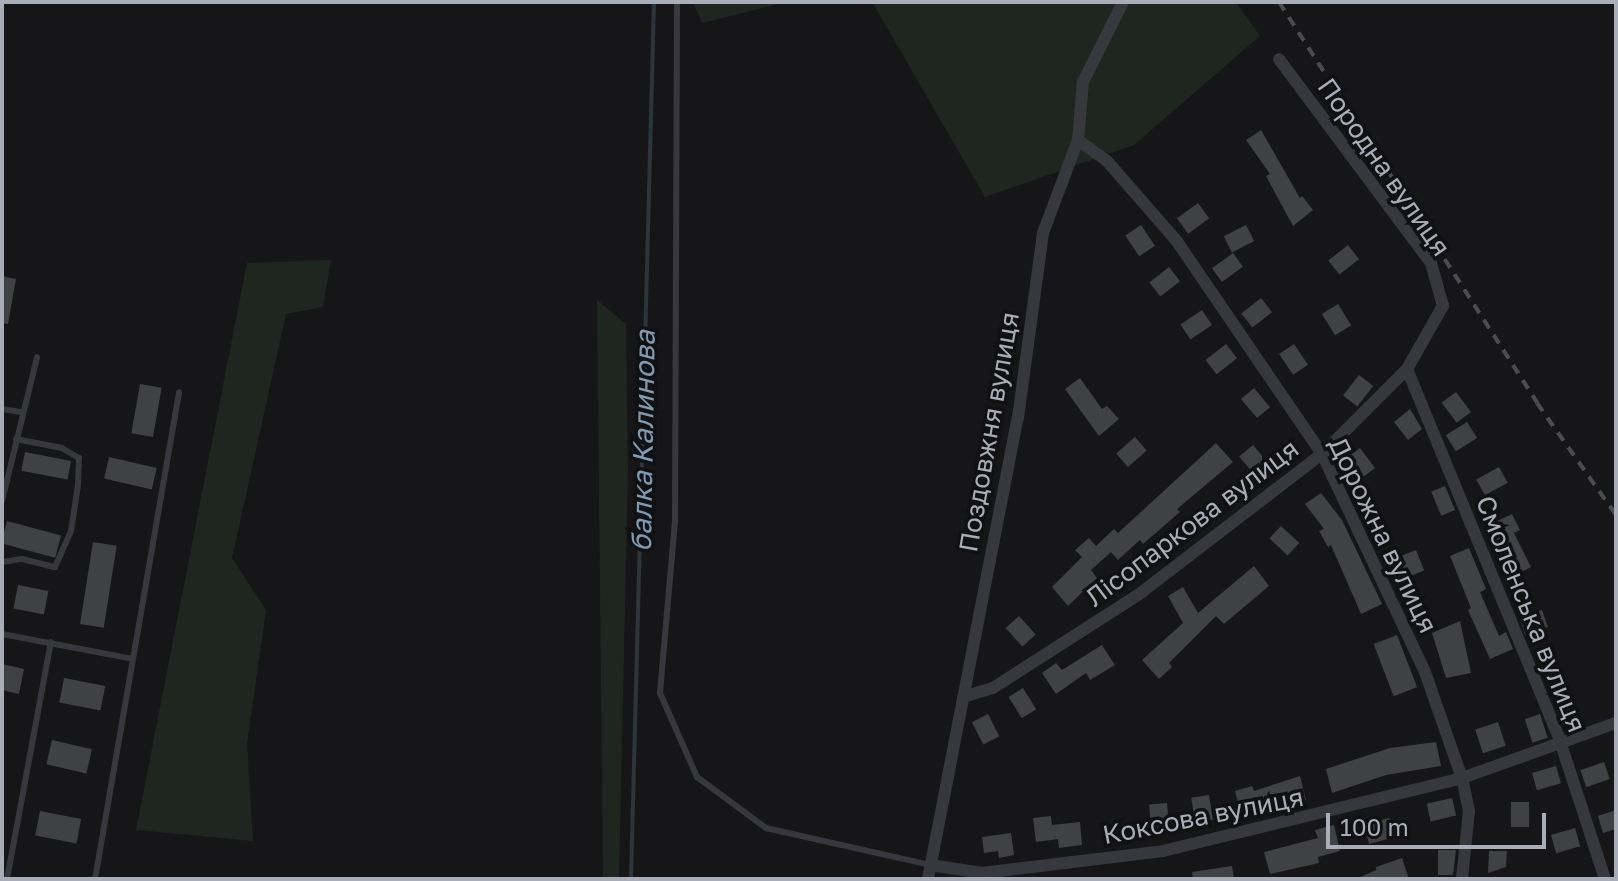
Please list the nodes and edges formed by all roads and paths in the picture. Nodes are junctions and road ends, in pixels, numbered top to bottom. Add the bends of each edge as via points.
1 (677, 2) edge
2 (1123, 2) edge
3 (1279, 59) dead end
4 (1078, 140) junction
5 (1443, 306) joint
6 (37, 357) dead end
7 (1407, 369) junction
8 (179, 392) dead end
9 (2, 409) edge
10 (22, 412) junction
11 (16, 439) junction
12 (1322, 454) junction
13 (2, 501) edge
14 (2, 562) edge
15 (2, 634) edge
16 (51, 642) junction
17 (133, 659) junction
18 (963, 697) junction
19 (1616, 723) edge
20 (1562, 745) junction
21 (1462, 778) junction
22 (929, 872) edge
23 (7, 879) edge
24 (95, 879) edge
25 (1462, 879) edge
26 (1605, 879) edge

1 - 22 lane via 675,521 660,693 697,777 766,828
2 - 4 street, Поздовжня вулиця via 1083,82
3 - 5 street, Породна вулиця via 1431,263
4 - 12 street, Дорожна вулиця via 1107,161 1176,240
4 - 18 street, Поздовжня вулиця via 1043,233 1018,418
5 - 7 street, Лісопаркова вулиця
6 - 10 lane
7 - 12 street, Лісопаркова вулиця
7 - 20 street, Смоленська вулиця
8 - 17 lane
9 - 10 lane
10 - 11 lane
11 - 13 lane
11 - 14 lane via 62,448 79,458 78,485 71,531 55,567 22,559
12 - 18 street, Лісопаркова вулиця via 1138,595 993,688
12 - 21 street, Дорожна вулиця via 1425,672
15 - 16 lane
16 - 17 lane
16 - 23 lane
17 - 24 lane
18 - 22 street, Поздовжня вулиця
19 - 20 street, Коксова вулиця
20 - 21 street, Коксова вулиця
20 - 26 street, Смоленська вулиця
21 - 22 street, Коксова вулиця via 1163,851 982,873
21 - 25 street, Дорожна вулиця via 1469,811

